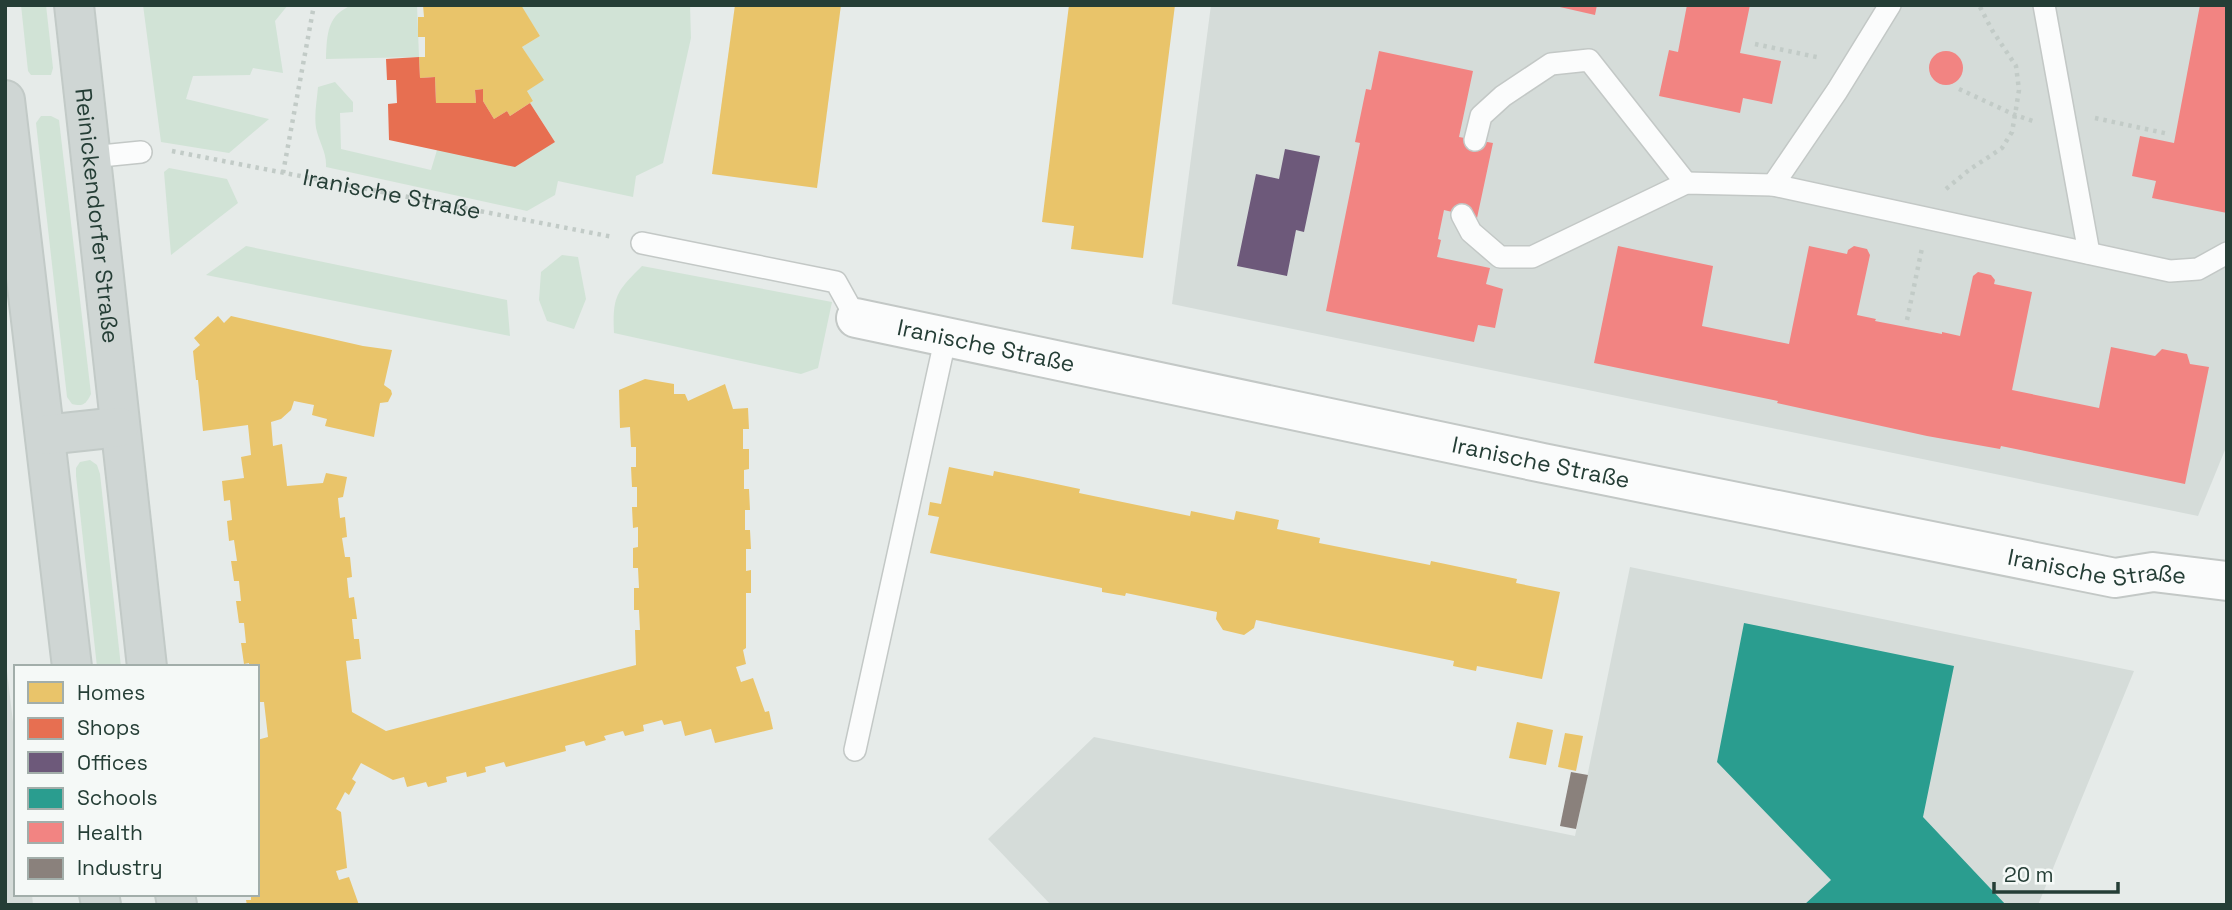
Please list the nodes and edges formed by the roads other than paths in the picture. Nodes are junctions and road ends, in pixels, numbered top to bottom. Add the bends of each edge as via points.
1 (74, 5) edge
2 (1890, 5) edge
3 (2044, 5) edge
4 (5, 100) edge
5 (1475, 140) dead end
6 (141, 152) road end
7 (91, 157) junction
8 (1686, 183) junction
9 (1773, 185) junction
10 (1462, 215) dead end
11 (642, 243) road end
12 (2089, 253) junction
13 (2227, 253) edge
14 (856, 318) joint
15 (946, 336) junction
16 (119, 427) junction
17 (46, 435) junction
18 (2227, 581) edge
19 (72, 665) edge
20 (147, 665) edge
21 (855, 750) dead end

1 - 7 main road, Reinickendorfer Straße
2 - 9 lane
3 - 12 lane
4 - 17 main road
5 - 8 lane via 1481,116 1503,96 1551,64 1589,60
6 - 7 lane
7 - 16 main road, Reinickendorfer Straße
8 - 9 lane
8 - 10 lane via 1532,257 1500,257 1471,232
9 - 12 lane
11 - 14 lane via 836,282
12 - 13 lane via 2170,271 2198,268
14 - 15 street, Iranische Straße
15 - 18 street, Iranische Straße via 2115,579 2153,572
15 - 21 lane
16 - 17 main road
16 - 20 main road, Reinickendorfer Straße
17 - 19 main road

